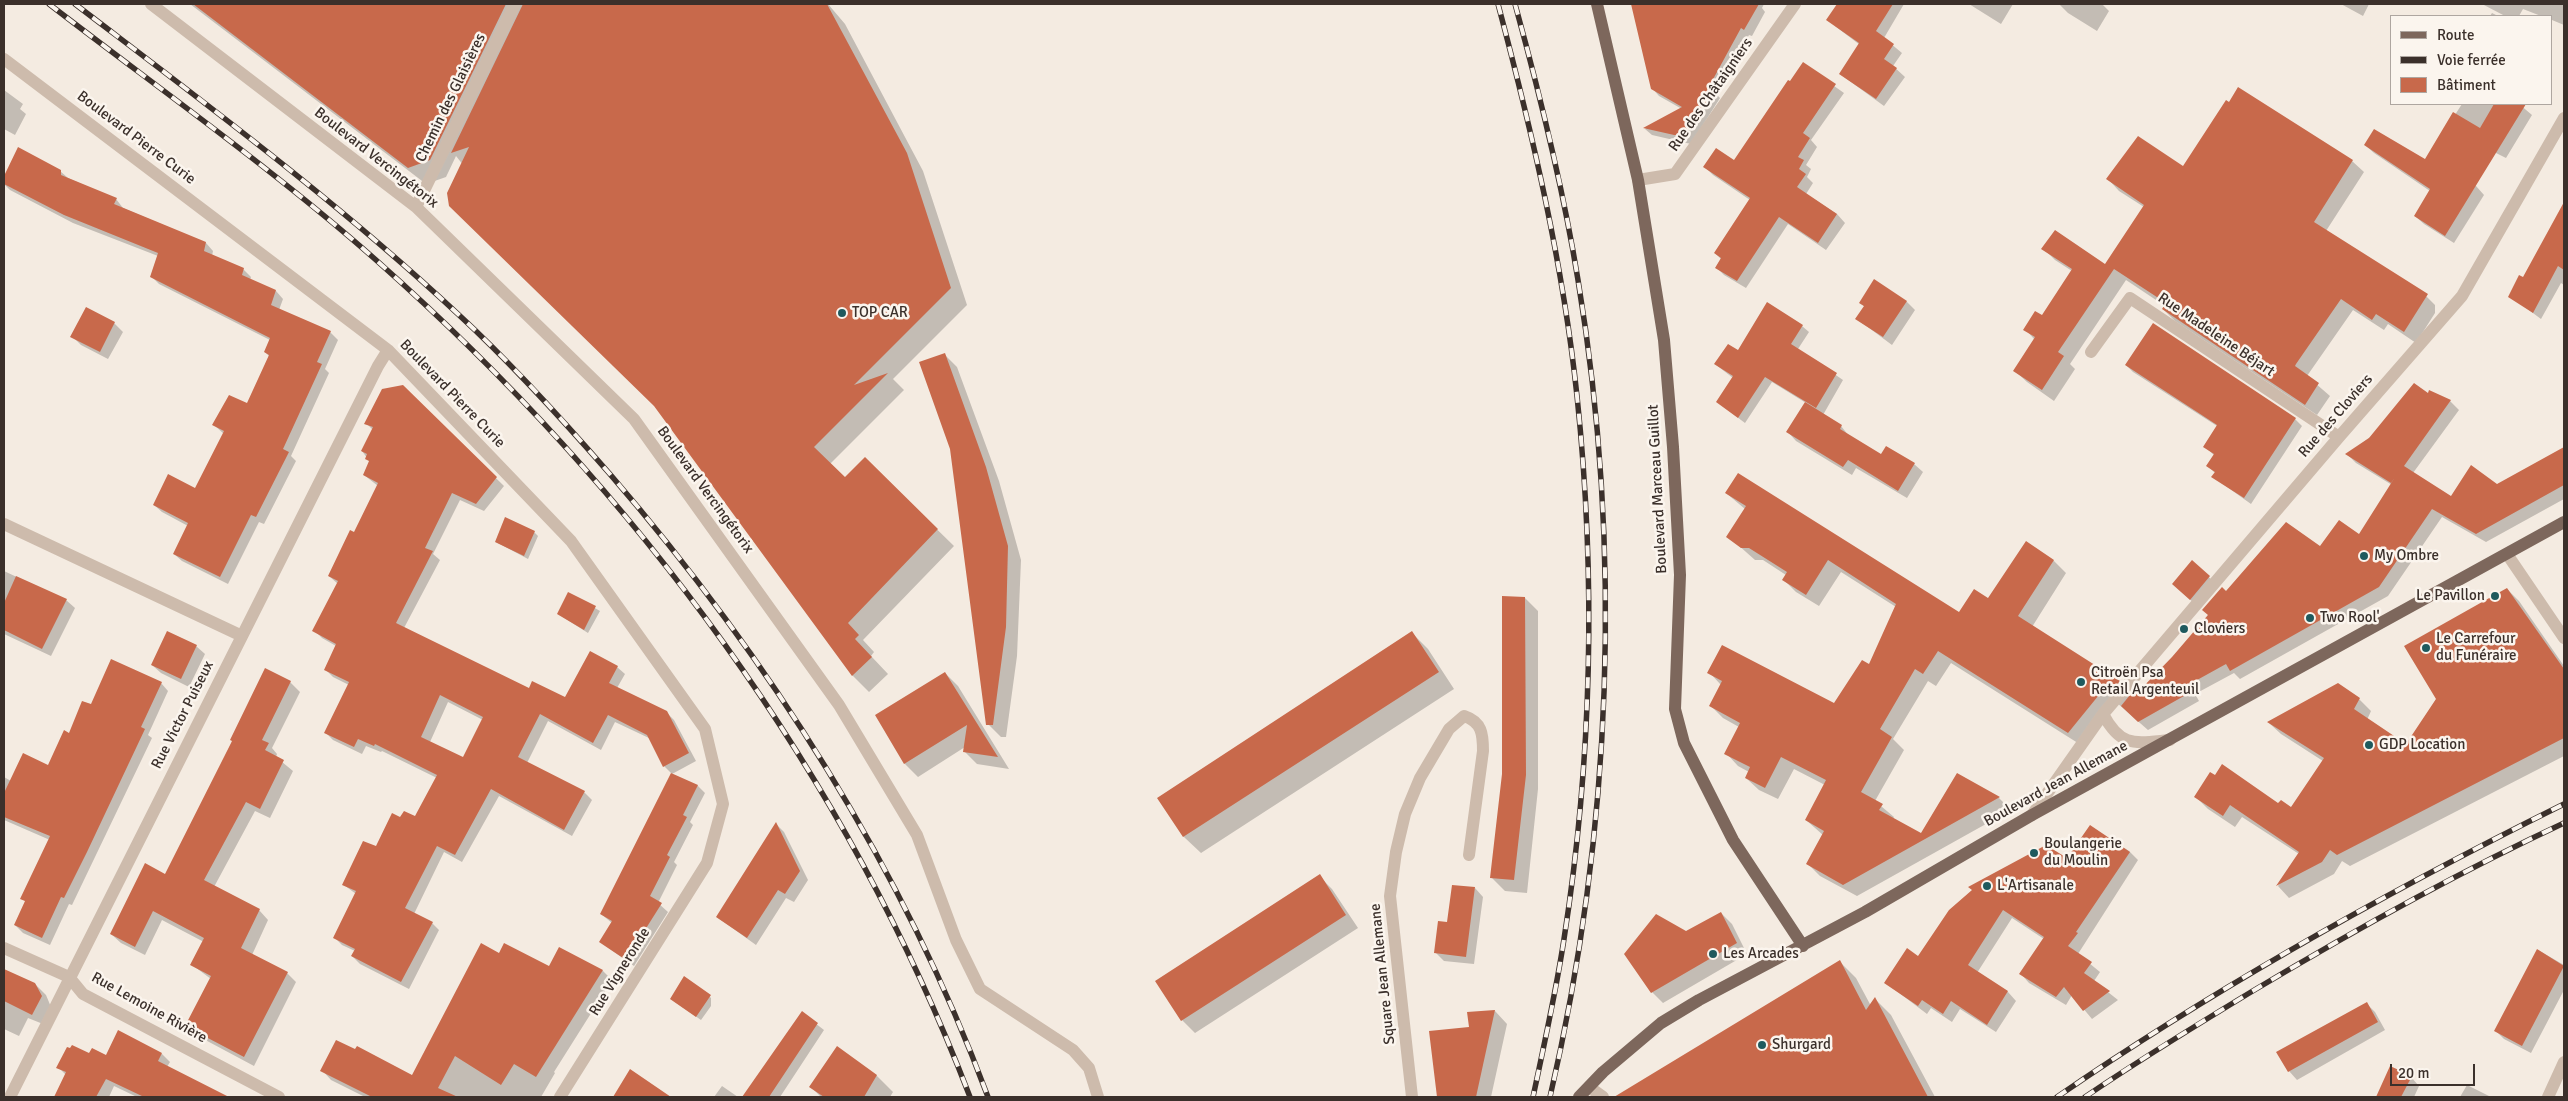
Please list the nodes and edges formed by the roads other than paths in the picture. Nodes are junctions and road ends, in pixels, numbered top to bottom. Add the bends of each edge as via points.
1 (151, 4) edge
2 (515, 4) edge
3 (1598, 4) edge
4 (1795, 4) edge
5 (4, 59) edge
6 (2564, 118) edge
7 (1638, 180) junction
8 (416, 207) junction
9 (388, 350) junction
10 (2091, 352) dead end
11 (2339, 436) junction
12 (2564, 522) edge
13 (4, 524) edge
14 (2507, 554) junction
15 (242, 636) junction
16 (2564, 638) edge
17 (2103, 714) junction
18 (2170, 740) junction
19 (2032, 815) junction
20 (1469, 854) dead end
21 (707, 863) joint
22 (1803, 946) junction
23 (4, 948) edge
24 (69, 977) junction
25 (2564, 1062) edge
26 (1589, 1087) junction
27 (10, 1097) edge
28 (279, 1097) edge
29 (560, 1097) edge
30 (1098, 1097) edge
31 (1412, 1097) edge
32 (1579, 1097) edge
33 (1602, 1097) edge
34 (2548, 1097) edge

1 - 8 street, Boulevard Vercingétorix
2 - 8 street, Chemin des Glaisières
3 - 7 main road, Boulevard Marceau Guillot
4 - 7 street, Rue des Châtaigniers via 1675,174
5 - 9 street, Boulevard Pierre Curie
6 - 11 street, Rue des Cloviers via 2462,296
7 - 22 main road, Boulevard Marceau Guillot via 1664,340 1673,447 1680,575 1675,709 1684,743 1728,831
8 - 30 street, Boulevard Vercingétorix via 634,419 840,705 917,835 956,940 980,989 1073,1050 1089,1068
9 - 15 street, Rue Victor Puiseux
9 - 21 street, Boulevard Pierre Curie via 571,540 706,728 723,804
10 - 11 street, Rue Madeleine Béjart via 2130,298
11 - 17 street, Rue des Cloviers
12 - 14 main road, Boulevard Jean Allemane
13 - 15 street
14 - 16 street
14 - 18 main road, Boulevard Jean Allemane
15 - 24 street, Rue Victor Puiseux
17 - 18 street via 2111,730 2126,741
17 - 19 street, Rue des Cloviers
18 - 19 main road, Boulevard Jean Allemane
19 - 22 main road, Boulevard Jean Allemane
20 - 31 street, Square Jean Allemane via 1483,736 1480,726 1464,716 1449,729 1420,778 1405,814 1396,852 1390,896
21 - 29 street, Rue Vigneronde
22 - 26 main road, Boulevard Jean Allemane via 1661,1023
23 - 24 street, Rue Lemoine Rivière
24 - 27 street, Rue Victor Puiseux
24 - 28 street, Rue Lemoine Rivière via 83,994
25 - 34 street
26 - 32 main road, Boulevard Jean Allemane
26 - 33 street

